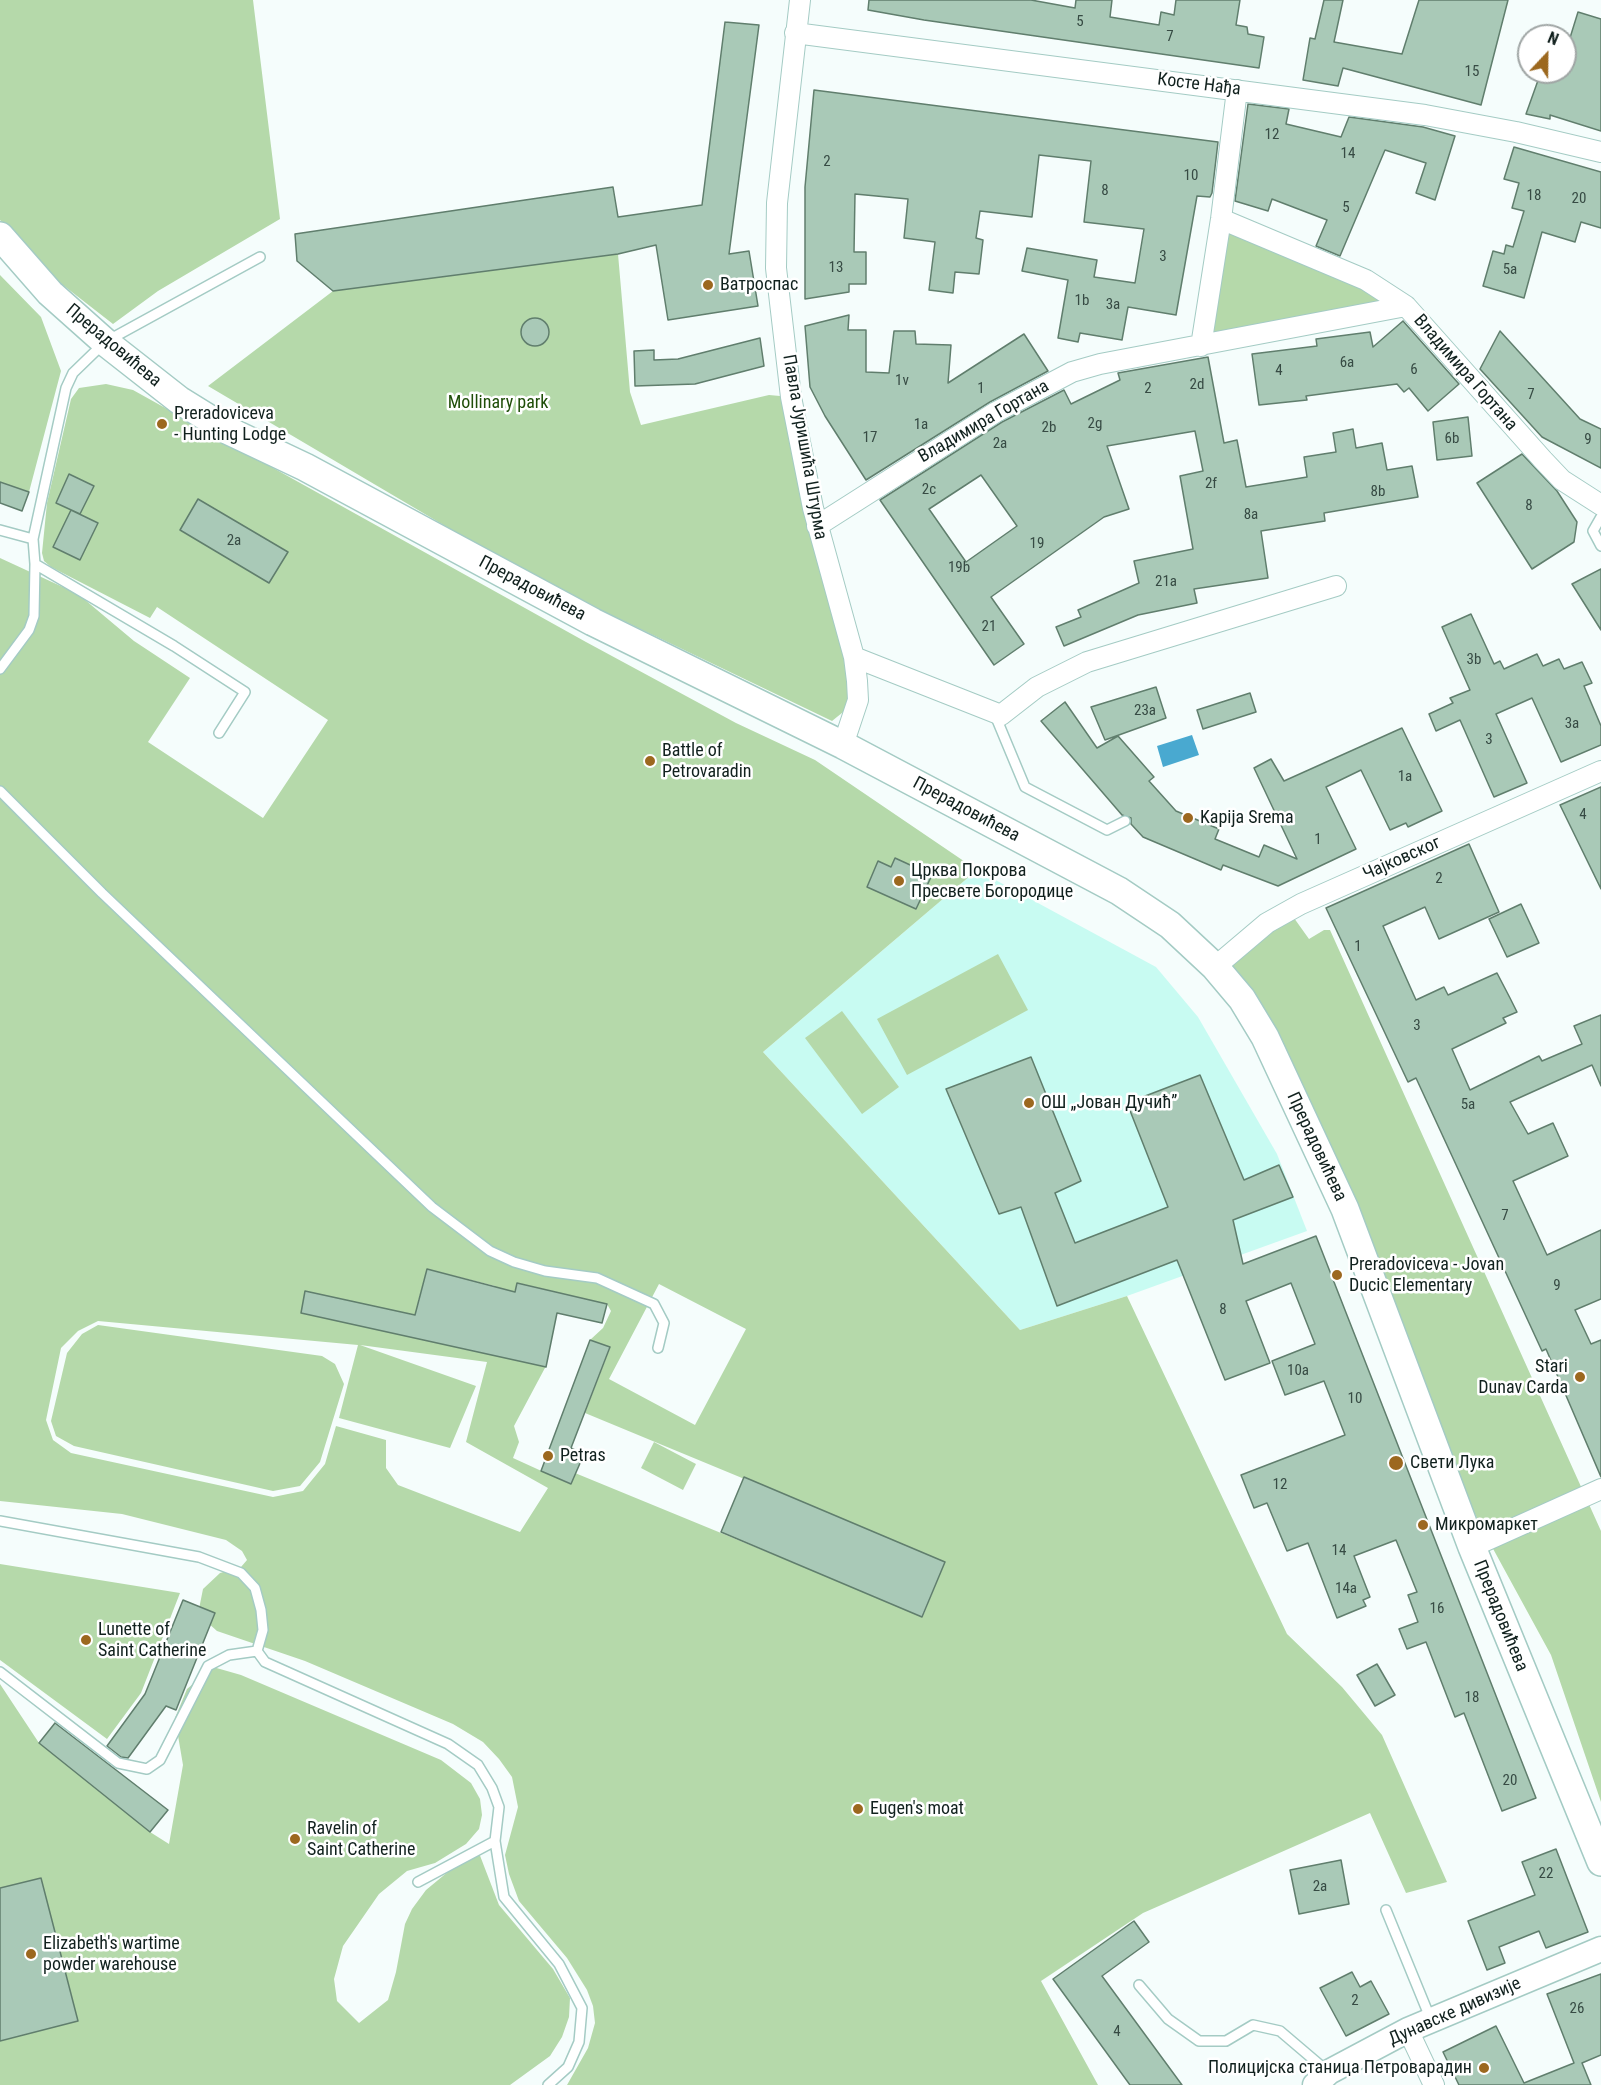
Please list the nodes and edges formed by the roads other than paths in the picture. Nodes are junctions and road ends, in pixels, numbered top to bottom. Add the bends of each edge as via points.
1 (801, 0) edge
2 (795, 33) junction
3 (1237, 90) junction
4 (1601, 152) edge
5 (1221, 219) junction
6 (0, 236) edge
7 (260, 257) dead end
8 (1406, 306) junction
9 (105, 342) junction
10 (1201, 346) junction
11 (1601, 505) edge
12 (1601, 517) edge
13 (817, 526) junction
14 (0, 530) edge
15 (33, 539) junction
16 (1601, 546) edge
17 (35, 564) junction
18 (1336, 586) dead end
19 (854, 657) junction
20 (0, 669) edge
21 (996, 715) junction
22 (219, 733) dead end
23 (843, 745) junction
24 (1601, 771) edge
25 (0, 791) edge
26 (1125, 821) dead end
27 (1215, 967) junction
28 (658, 1348) dead end
29 (1601, 1488) edge
30 (0, 1521) edge
31 (1472, 1547) junction
32 (257, 1651) junction
33 (0, 1672) edge
34 (495, 1841) junction
35 (1601, 1862) edge
36 (418, 1882) dead end
37 (1386, 1910) dead end
38 (1601, 1949) edge
39 (1139, 1984) dead end
40 (1431, 2020) junction
41 (1408, 2030) junction
42 (1322, 2079) edge
43 (548, 2085) edge
44 (1434, 2085) edge

1 - 2 street, Павла Јуришића Штурма
2 - 3 street, Косте Нађа
2 - 13 street, Павла Јуришића Штурма via 777,203 776,268 791,397
3 - 4 street, Косте Нађа via 1425,115
3 - 5 street
5 - 8 street via 1366,280
5 - 10 street
6 - 9 main road, Прерадовићева via 50,293
7 - 9 lane
8 - 10 street, Владимира Гортана
8 - 11 street, Владимира Гортана via 1542,460 1562,480
9 - 15 lane via 73,373 66,388
9 - 23 main road, Прерадовићева via 179,400 229,431 305,467 593,622
10 - 13 street, Владимира Гортана via 1072,372 996,412
12 - 16 lane via 1593,531
13 - 19 street, Павла Јуришића Штурма
14 - 15 lane
15 - 17 lane
17 - 20 lane via 34,616
17 - 22 lane via 245,692
18 - 21 street via 1087,662 1037,687 1008,712
19 - 21 street
19 - 23 street, Павла Јуришића Штурма via 858,700
21 - 26 lane via 1025,786 1107,830
23 - 27 main road, Прерадовићева via 1119,891 1170,925
24 - 27 street, Чајковског via 1301,904 1267,924
25 - 28 lane via 119,910 432,1206 490,1251 514,1262 597,1278 654,1304 664,1323
27 - 31 main road, Прерадовићева via 1242,999 1265,1037 1345,1209
29 - 31 street
30 - 32 lane via 199,1557 241,1573 255,1588 261,1610 263,1630
31 - 35 main road, Прерадовићева
32 - 33 lane via 229,1655 208,1666 160,1760 147,1769 118,1763
32 - 34 lane via 265,1662 448,1744 478,1765 499,1807
34 - 36 lane
34 - 43 lane via 504,1897 559,1964 582,2008 579,2042 572,2059
37 - 40 lane
38 - 40 street, Дунавске дивизије
39 - 42 lane via 1168,2019 1199,2041 1226,2041 1253,2025 1280,2031
40 - 41 street, Дунавске дивизије
41 - 42 street, Дунавске дивизије
41 - 44 street

